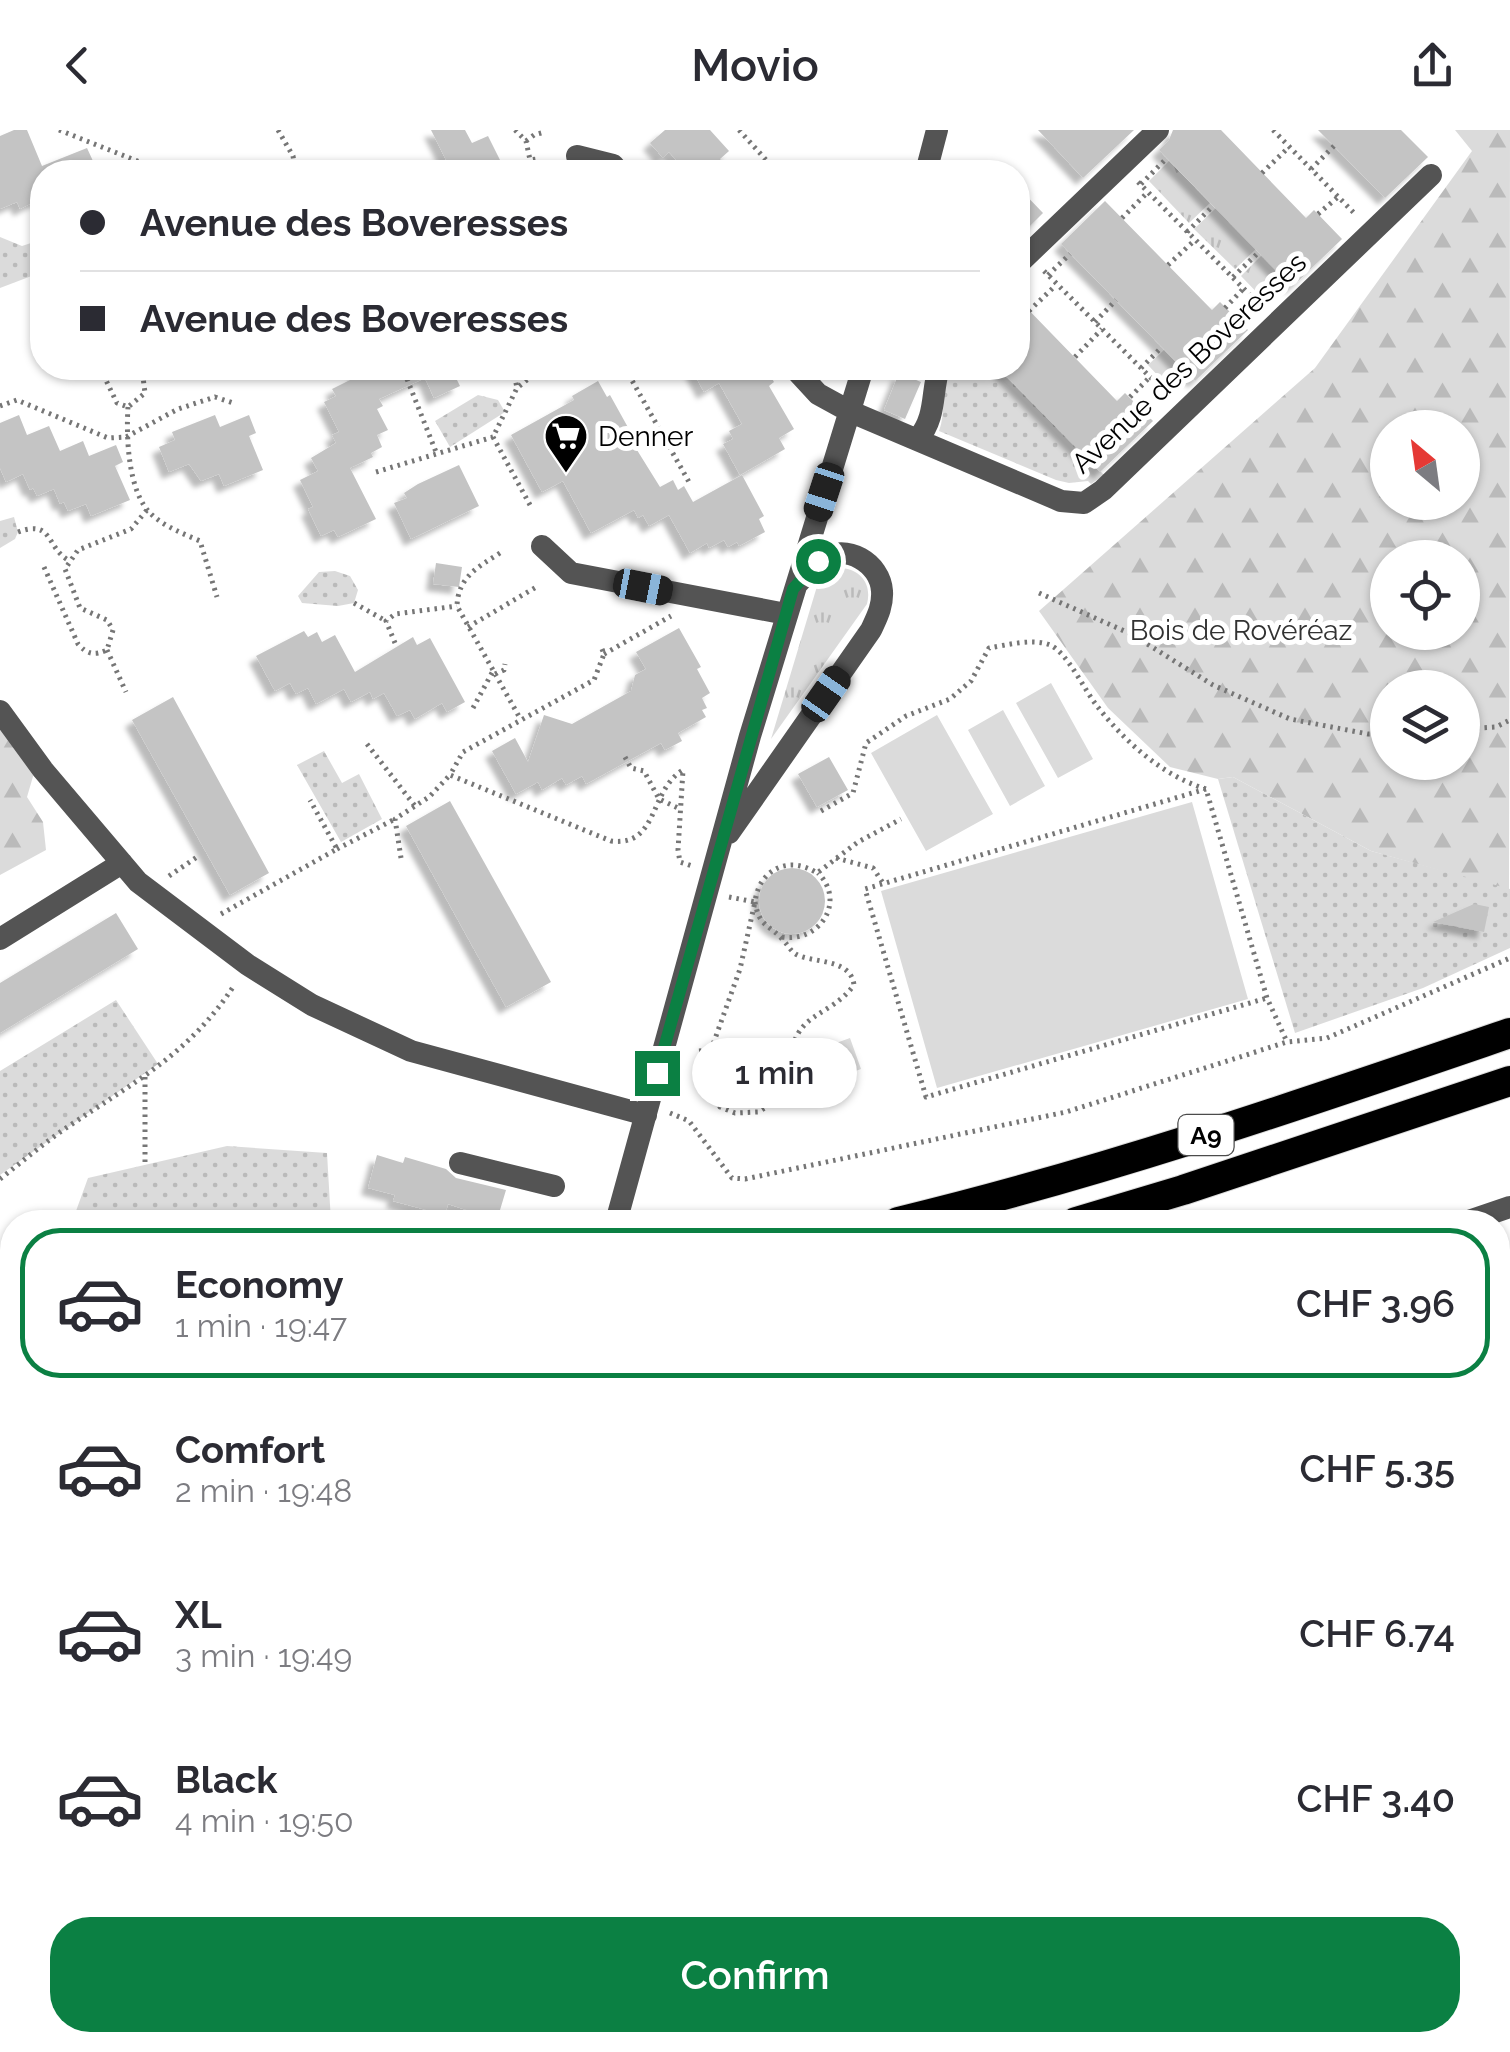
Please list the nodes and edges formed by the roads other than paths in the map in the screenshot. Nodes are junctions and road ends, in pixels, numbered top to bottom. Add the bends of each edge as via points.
1 (938, 130) edge
2 (1158, 130) edge
3 (577, 156) dead end
4 (593, 160) edge
5 (929, 160) edge
6 (1432, 175) dead end
7 (1030, 252) edge
8 (805, 380) edge
9 (859, 380) edge
10 (938, 380) edge
11 (850, 412) junction
12 (918, 439) junction
13 (542, 546) dead end
14 (793, 589) junction
15 (786, 614) junction
16 (0, 711) edge
17 (718, 850) junction
18 (122, 863) junction
19 (0, 938) edge
20 (1510, 1033) edge
21 (1510, 1081) edge
22 (647, 1110) junction
23 (460, 1163) dead end
24 (554, 1186) dead end
25 (620, 1210) edge
26 (945, 1210) edge
27 (1116, 1210) edge

1 - 5 street
2 - 7 street
3 - 4 street
6 - 12 street, Avenue des Boveresses via 1084,503 1062,501
8 - 11 street, Avenue des Boveresses
9 - 11 street
10 - 12 street via 934,410
11 - 12 street, Avenue des Boveresses
11 - 14 street
13 - 15 street via 570,574
14 - 15 street
14 - 17 street via 823,558 853,555 876,574 881,607
15 - 17 street
16 - 18 street
17 - 22 street
18 - 19 street
18 - 22 street via 248,965 312,1005 411,1051
20 - 26 highway, A9 via 1203,1136
21 - 27 highway, A9
22 - 25 street
23 - 24 street

